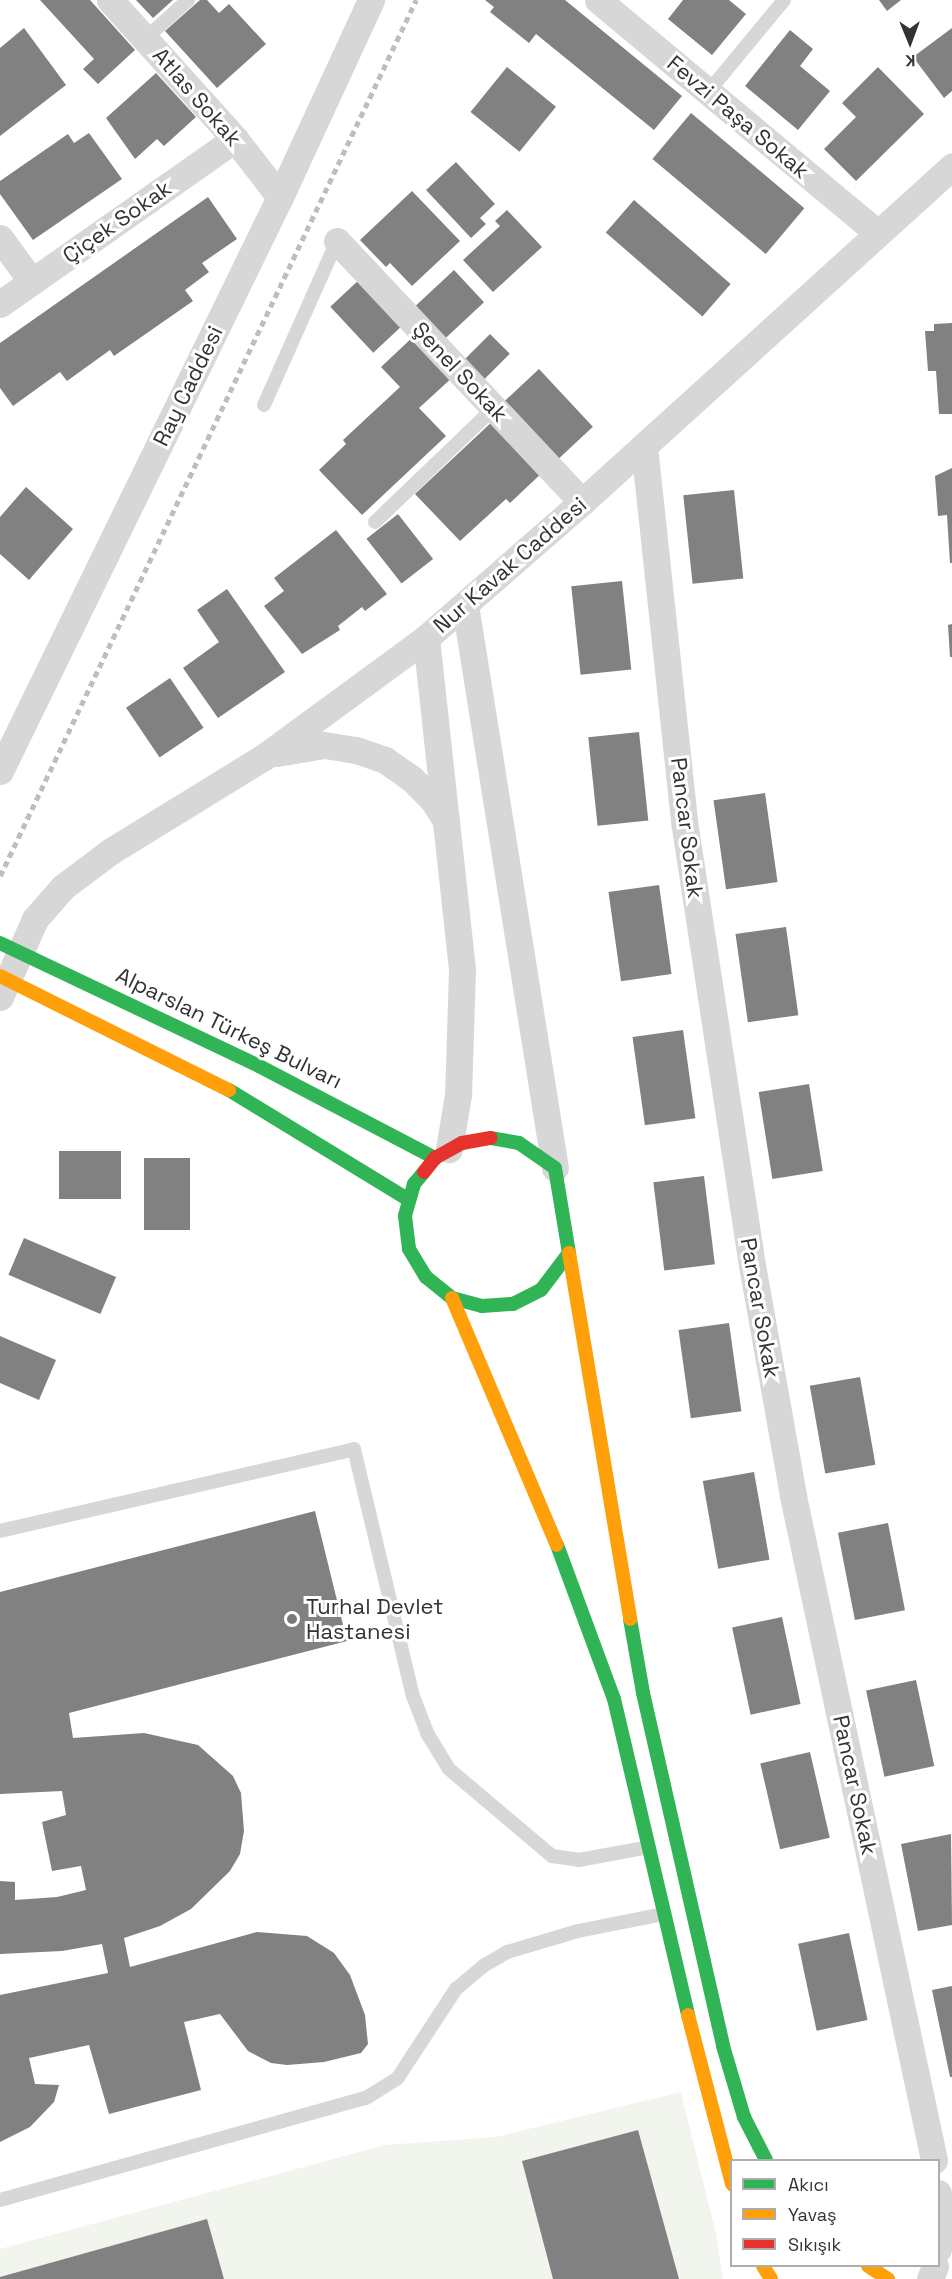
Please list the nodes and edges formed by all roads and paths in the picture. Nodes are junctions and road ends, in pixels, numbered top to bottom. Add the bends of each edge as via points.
1 (110, 0) edge
2 (188, 0) edge
3 (371, 0) edge
4 (598, 0) edge
5 (784, 0) edge
6 (145, 39) junction
7 (708, 92) junction
8 (235, 139) junction
9 (952, 166) edge
10 (941, 188) edge
11 (280, 197) junction
12 (878, 233) junction
13 (0, 238) edge
14 (337, 241) joint
15 (32, 282) junction
16 (0, 304) edge
17 (264, 405) dead end
18 (494, 408) junction
19 (644, 446) junction
20 (582, 502) junction
21 (375, 522) dead end
22 (465, 605) junction
23 (426, 638) junction
24 (264, 757) junction
25 (0, 771) edge
26 (449, 827) junction
27 (0, 943) edge
28 (2, 984) edge
29 (442, 1154) junction
30 (555, 1168) junction
31 (409, 1200) junction
32 (569, 1253) junction
33 (452, 1298) junction
34 (0, 1531) edge
35 (648, 1848) junction
36 (664, 1914) junction
37 (765, 2159) edge
38 (934, 2159) edge
39 (730, 2176) edge
40 (0, 2200) edge
41 (871, 2267) edge
42 (888, 2279) edge

1 - 6 street, Atlas Sokak
2 - 6 lane
3 - 11 street, Ray Caddesi
4 - 7 street, Fevzi Paşa Sokak
5 - 7 lane
6 - 8 street, Atlas Sokak
7 - 12 street, Fevzi Paşa Sokak
8 - 11 street, Atlas Sokak
8 - 15 street, Çiçek Sokak
9 - 10 street, Nur Kavak Caddesi
10 - 12 street, Nur Kavak Caddesi
11 - 25 street, Ray Caddesi
12 - 19 street, Nur Kavak Caddesi
13 - 15 street
14 - 17 lane
14 - 18 street, Şenel Sokak
15 - 16 street, Çiçek Sokak
18 - 20 street, Şenel Sokak
18 - 21 lane
19 - 20 street, Nur Kavak Caddesi
19 - 38 street, Pancar Sokak via 684,821 754,1277 793,1496
20 - 22 street, Nur Kavak Caddesi
22 - 23 street, Nur Kavak Caddesi
22 - 30 street
23 - 24 street, Nur Kavak Caddesi
23 - 26 street
24 - 26 street via 293,748 324,745 385,760 433,800
24 - 28 street, Nur Kavak Caddesi via 92,864 63,887 35,919
26 - 29 street via 459,919 462,1012 458,1095
27 - 29 street, Alparslan Türkeş Bulvarı
28 - 31 street via 75,1010 243,1097
29 - 30 street via 476,1140 506,1140 532,1150
29 - 31 street via 414,1184
30 - 32 street
31 - 33 street via 406,1233 416,1264 438,1289
32 - 33 street via 541,1290 513,1304 482,1306
32 - 37 street via 643,1693 723,2046 744,2118
33 - 35 street via 555,1539 614,1699
34 - 35 lane via 354,1449 413,1696 427,1733 449,1769 552,1856 579,1860
35 - 36 street
36 - 39 street
36 - 40 lane via 578,1931 507,1952 483,1966 456,1989 397,2079 366,2098
41 - 42 street

